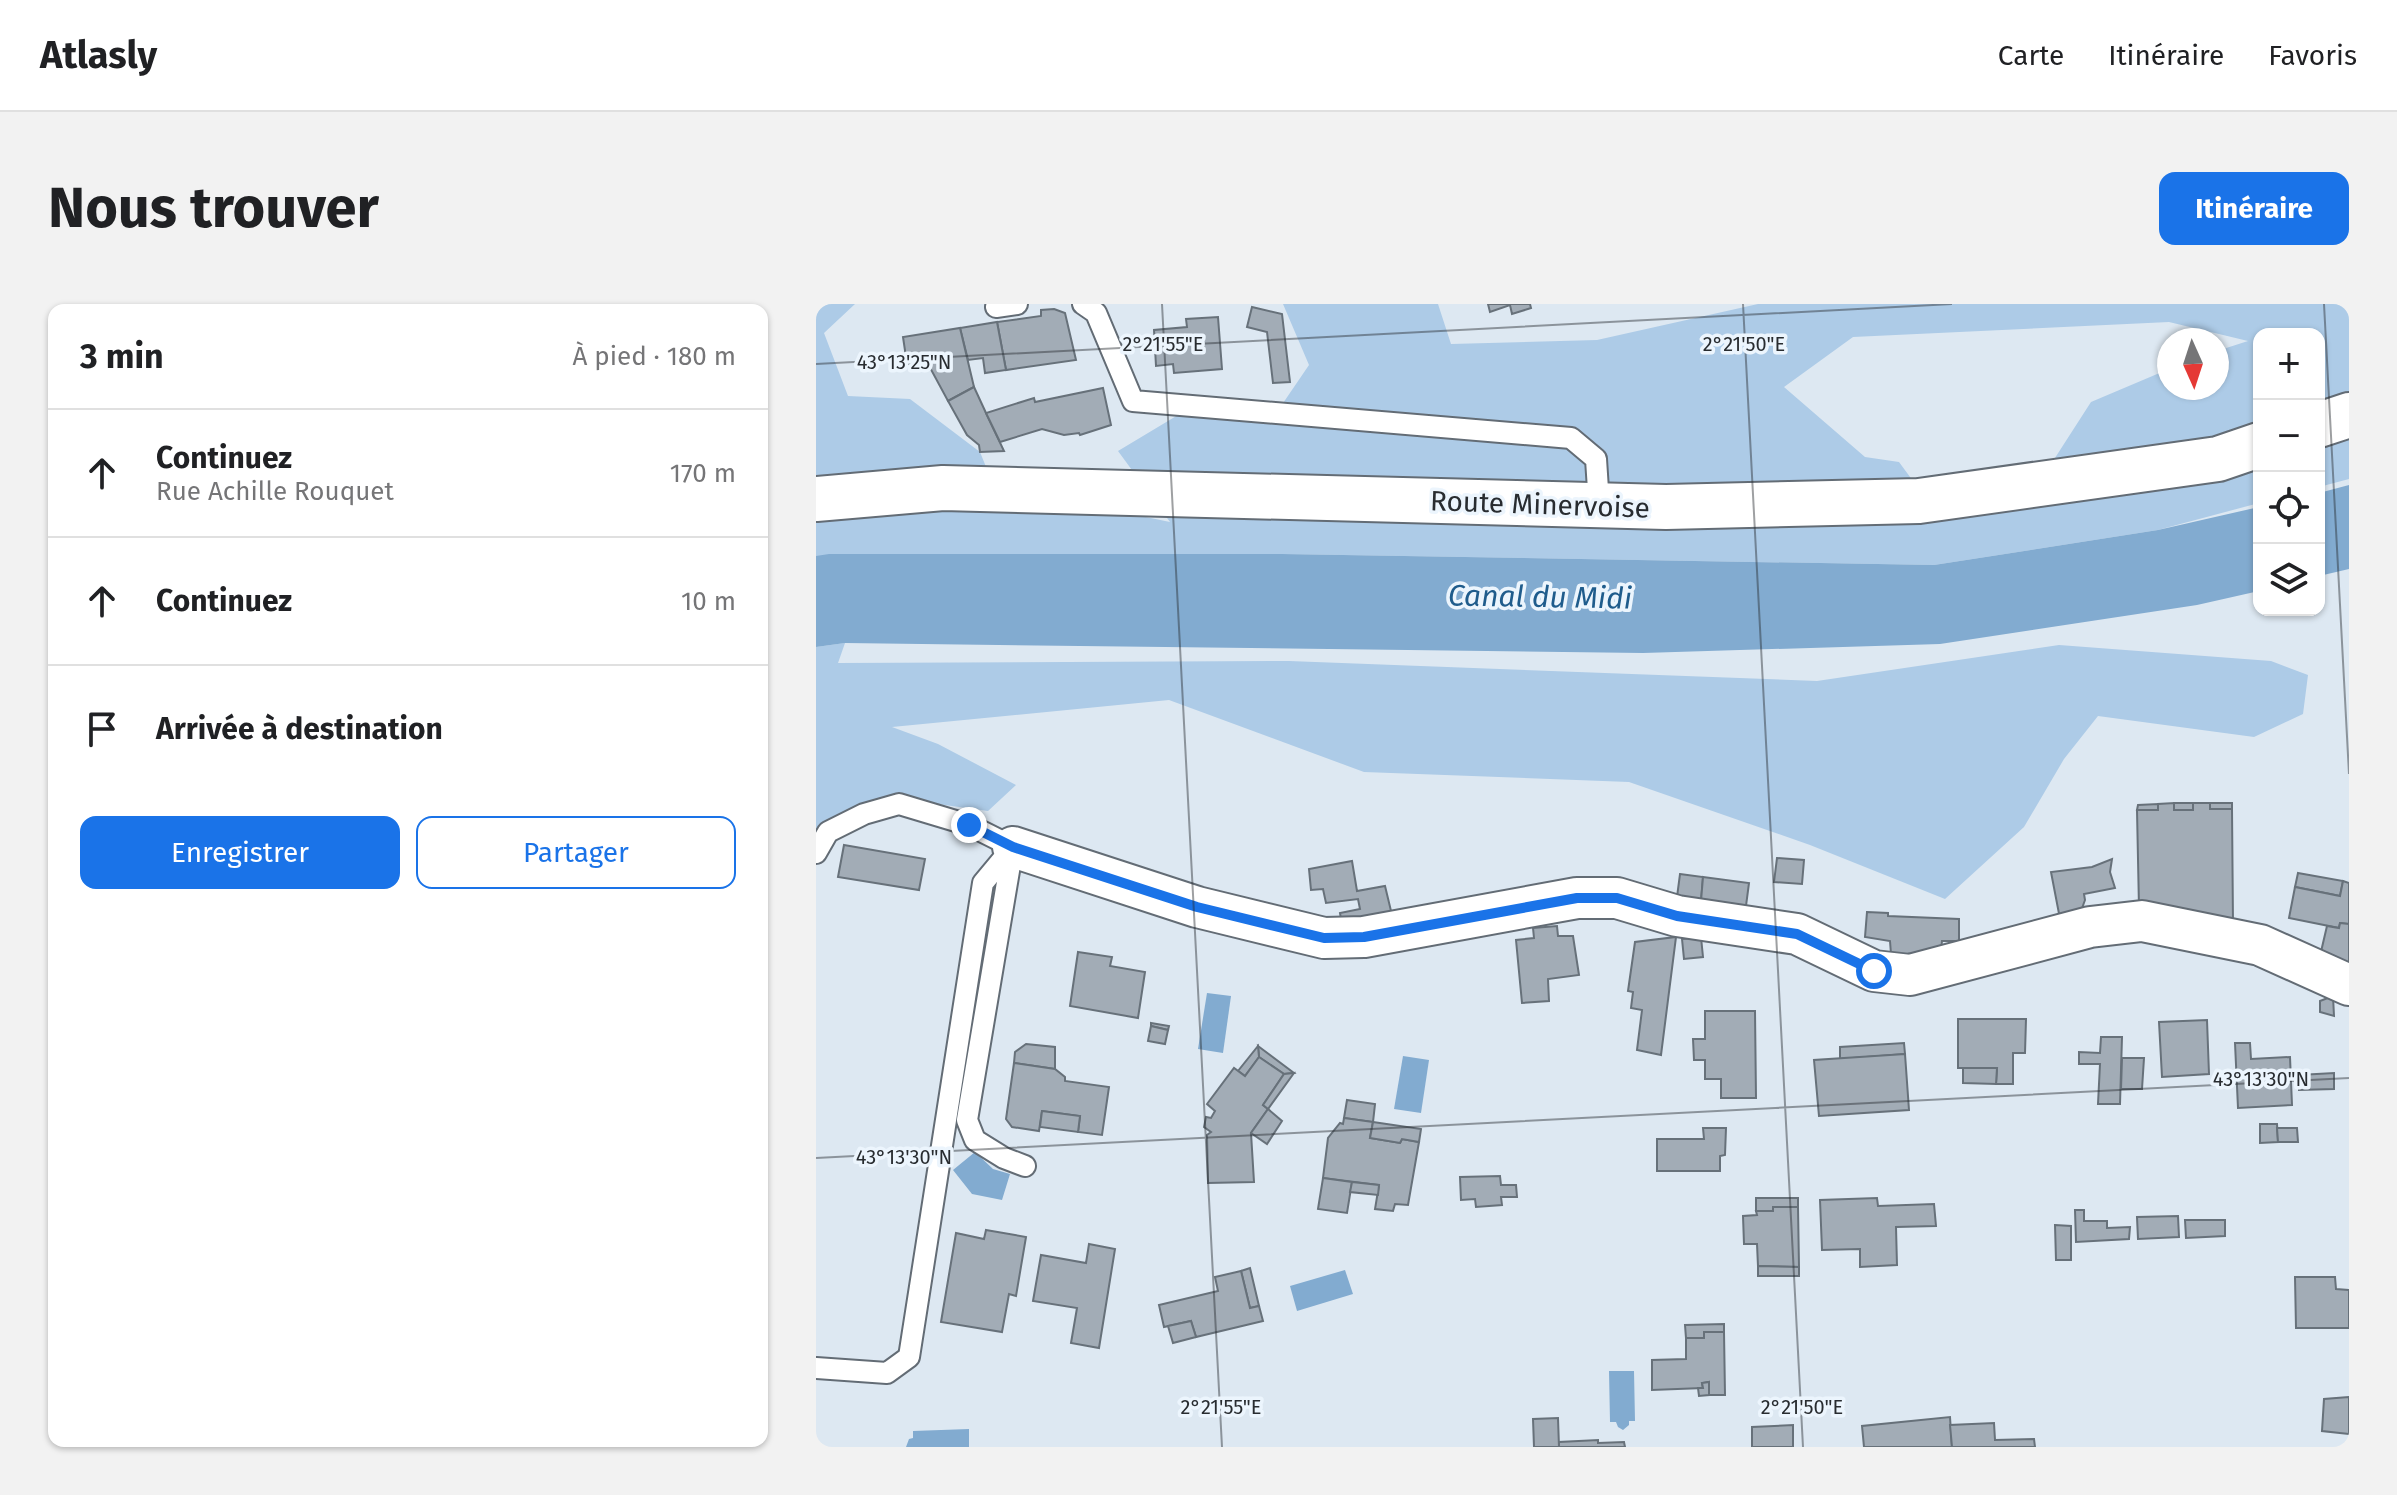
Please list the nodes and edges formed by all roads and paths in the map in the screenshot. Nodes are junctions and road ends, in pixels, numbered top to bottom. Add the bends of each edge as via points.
1 (1017, 304) edge
2 (1083, 304) edge
3 (996, 307) dead end
4 (2349, 415) edge
5 (2325, 423) edge
6 (2253, 447) edge
7 (816, 499) edge
8 (1599, 505) junction
9 (1013, 847) junction
10 (816, 853) edge
11 (2349, 985) edge
12 (1025, 1166) dead end
13 (816, 1368) edge

1 - 3 lane
2 - 8 lane via 1096,313 1133,401 1571,438 1596,459
4 - 5 main road
6 - 8 main road, Route Minervoise via 2218,459 1919,501
7 - 8 main road, Route Minervoise via 943,488
9 - 10 lane via 969,825 899,804 828,832
9 - 11 street via 1197,907 1324,938 1364,937 1577,898 1617,898 1677,916 1797,934 1874,971 1910,975 2090,927 2142,921 2260,945
9 - 12 lane via 967,1120 975,1140
9 - 13 lane via 983,883 909,1357 887,1373

